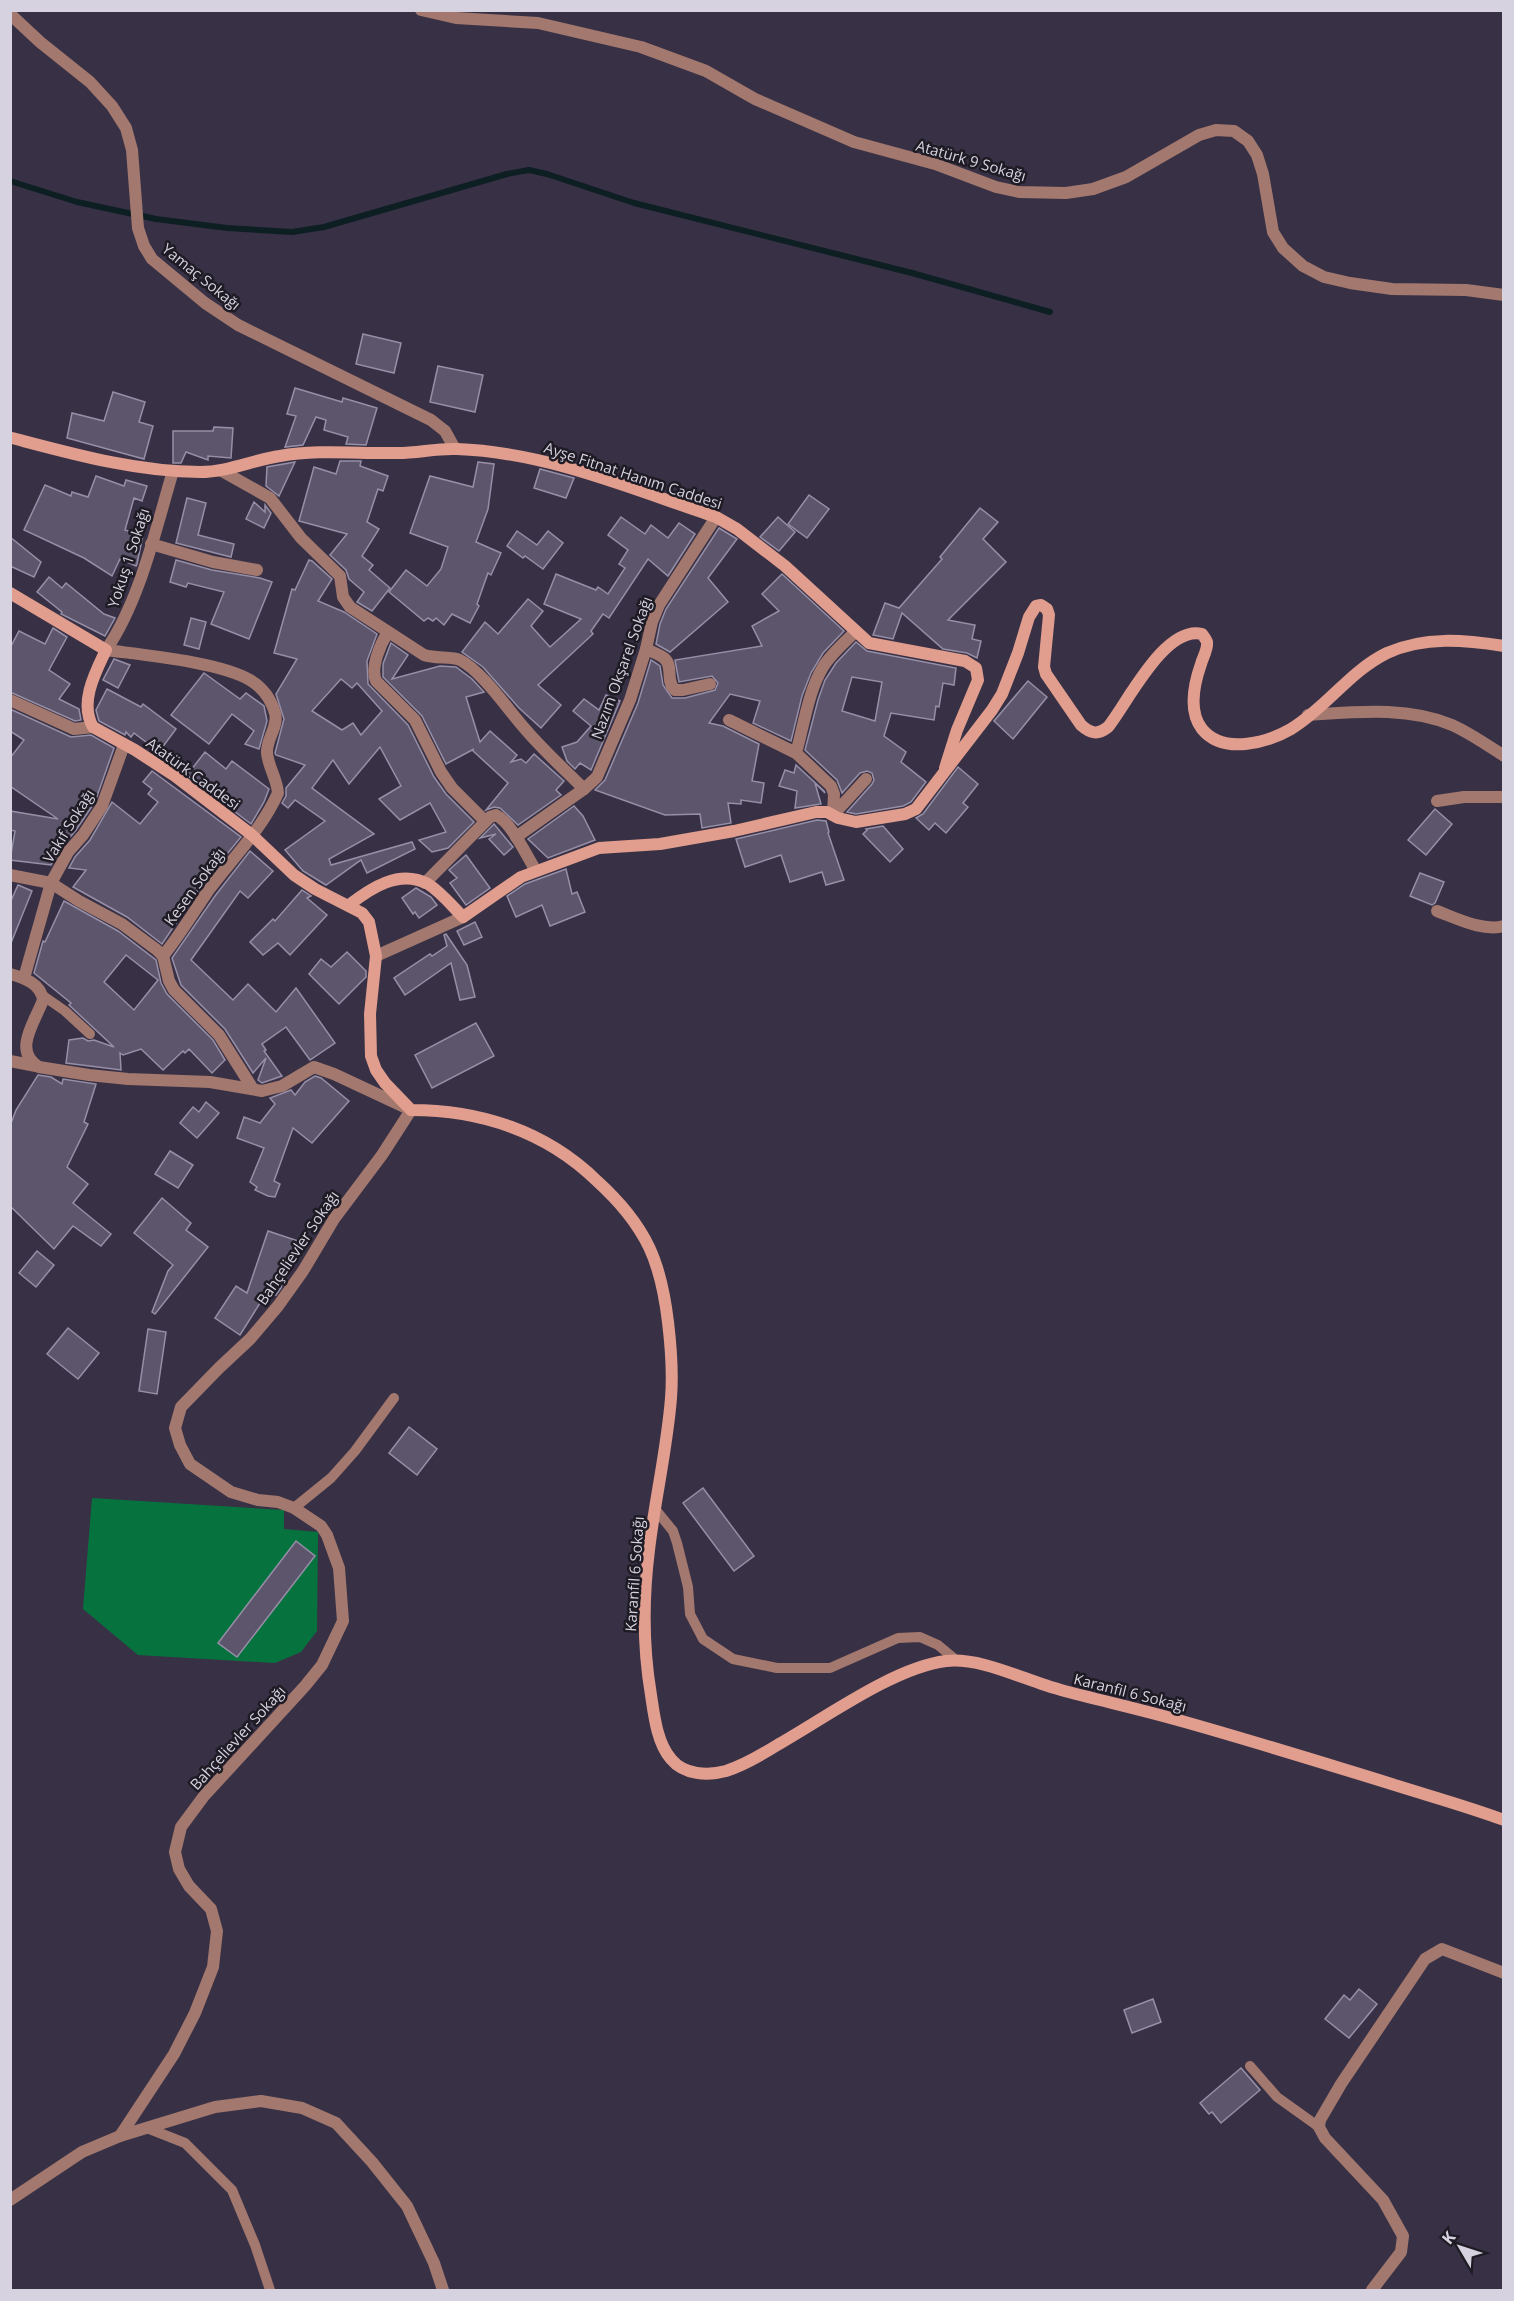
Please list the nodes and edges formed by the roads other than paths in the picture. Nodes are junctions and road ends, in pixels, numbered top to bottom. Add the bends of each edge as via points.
1 (421, 10) edge
2 (10, 14) edge
3 (1503, 295) edge
4 (11, 438) edge
5 (455, 449) junction
6 (173, 471) junction
7 (222, 471) junction
8 (716, 517) junction
9 (151, 544) junction
10 (257, 570) dead end
11 (10, 593) edge
12 (388, 632) junction
13 (855, 632) junction
14 (1503, 646) edge
15 (646, 649) junction
16 (106, 650) junction
17 (710, 684) dead end
18 (10, 700) edge
19 (1308, 715) junction
20 (729, 720) dead end
21 (93, 727) junction
22 (124, 745) junction
23 (796, 753) junction
24 (1503, 756) edge
25 (941, 778) junction
26 (866, 779) dead end
27 (584, 789) junction
28 (1503, 797) edge
29 (1437, 801) dead end
30 (833, 815) junction
31 (485, 821) junction
32 (252, 835) junction
33 (516, 837) junction
34 (536, 870) junction
35 (10, 875) edge
36 (51, 883) junction
37 (425, 883) junction
38 (349, 905) junction
39 (1437, 912) dead end
40 (463, 917) junction
41 (1503, 926) edge
42 (163, 956) junction
43 (376, 956) junction
44 (10, 974) edge
45 (24, 978) junction
46 (42, 995) junction
47 (90, 1034) dead end
48 (10, 1061) edge
49 (39, 1067) junction
50 (253, 1089) junction
51 (411, 1110) junction
52 (394, 1398) dead end
53 (294, 1508) junction
54 (655, 1509) junction
55 (956, 1660) junction
56 (1503, 1820) edge
57 (1503, 1973) edge
58 (1250, 2066) dead end
59 (1319, 2127) junction
60 (147, 2128) junction
61 (120, 2136) junction
62 (10, 2199) edge
63 (270, 2290) edge
64 (443, 2290) edge
65 (1372, 2290) edge

1 - 3 street, Atatürk 9 Sokağı via 456,18 538,23 641,47 706,71 755,99 854,142 1018,192 1093,189 1126,177 1199,135 1216,130 1234,131 1248,141 1257,155 1274,232 1283,248 1304,266 1324,277 1350,283
2 - 5 street, Yamaç Sokağı via 90,82 126,128 132,150 138,228 152,259 238,325 431,420 445,431
4 - 6 street, Ayşe Fitnat Hanım Caddesi via 77,455
5 - 7 street, Ayşe Fitnat Hanım Caddesi via 281,455
5 - 8 street, Ayşe Fitnat Hanım Caddesi via 552,463
6 - 7 street, Ayşe Fitnat Hanım Caddesi
6 - 9 street, Yokuş 1 Sokağı
7 - 12 street via 270,498 301,538 340,576 345,603
8 - 13 street, Ayşe Fitnat Hanım Caddesi via 785,566
8 - 15 street, Nazım Okşarel Sokağı via 659,605
9 - 10 street
9 - 16 street, Yokuş 1 Sokağı via 124,622
11 - 16 street
12 - 27 street via 424,655 462,661
12 - 31 street via 378,650 376,681 416,720 441,772
13 - 23 street via 822,669
13 - 25 street, Ayşe Fitnat Hanım Caddesi via 869,643 964,661 976,668 978,680
14 - 19 street via 1446,640 1408,645 1385,654 1359,672
15 - 17 street via 665,658 675,690
15 - 27 street, Nazım Okşarel Sokağı via 630,700 597,777
16 - 21 street via 88,698 86,711
16 - 32 street, Kesen Sokağı via 232,672 260,687 276,717 267,755 278,792
18 - 21 street via 74,729
19 - 24 street via 1359,711 1428,717 1451,724
19 - 25 street via 1291,729 1248,744 1213,739 1196,719 1196,683 1207,642 1195,632 1159,655 1108,727 1102,732 1088,732 1046,674 1049,615 1041,605 1029,617 1002,694
20 - 23 street
21 - 22 street, Atatürk Caddesi
22 - 32 street, Atatürk Caddesi via 175,776
22 - 36 street, Vakıf Sokağı via 102,806
23 - 30 street via 831,786
25 - 30 street via 923,802 905,814 856,822
26 - 30 street
27 - 33 street, Nazım Okşarel Sokağı
28 - 29 street
30 - 34 street via 816,812 660,844 599,848
31 - 33 street via 499,816
31 - 37 street
32 - 38 street, Atatürk Caddesi via 294,875
32 - 42 street, Kesen Sokağı
33 - 34 street
34 - 40 street
35 - 36 street, Vakıf Sokağı
36 - 42 street via 122,924
36 - 45 street
37 - 38 street via 405,879 381,883
37 - 40 street
38 - 43 street, Atatürk Caddesi via 369,922
39 - 41 street via 1483,926
40 - 43 street
42 - 50 street via 174,990 219,1035
43 - 51 street via 370,1014 371,1056 385,1083
44 - 45 street
45 - 46 street
46 - 47 lane
46 - 49 street via 26,1041 32,1063
48 - 49 street
49 - 50 street
50 - 51 street via 282,1086 314,1067
51 - 53 street, Bahçelievler Sokağı via 284,1297 250,1340 181,1407 175,1428 190,1464 231,1492
51 - 54 street, Karanfil 6 Sokağı via 485,1117 537,1138 589,1173 637,1226 659,1273 671,1349 672,1395
52 - 53 lane via 331,1478
53 - 61 street, Bahçelievler Sokağı via 321,1527 330,1542 339,1568 343,1621 322,1665 204,1796 181,1827 175,1852 179,1869 211,1909 217,1931 213,1967 174,2054
54 - 55 lane via 673,1531 688,1587 690,1614 703,1639 733,1659 777,1668 830,1668 898,1638 920,1637
54 - 55 street, Karanfil 6 Sokağı via 645,1599 648,1677 664,1751 674,1764 690,1772 707,1774 728,1770 758,1757 912,1669
55 - 56 street, Karanfil 6 Sokağı via 1181,1721
57 - 59 street via 1442,1949 1425,1959 1341,2084
58 - 59 lane via 1277,2097
59 - 65 street via 1383,2200 1403,2236 1401,2252
60 - 61 street
60 - 63 lane via 185,2143 232,2190
60 - 64 street via 215,2107 261,2101 302,2108 336,2123 407,2206
61 - 62 street via 82,2152

